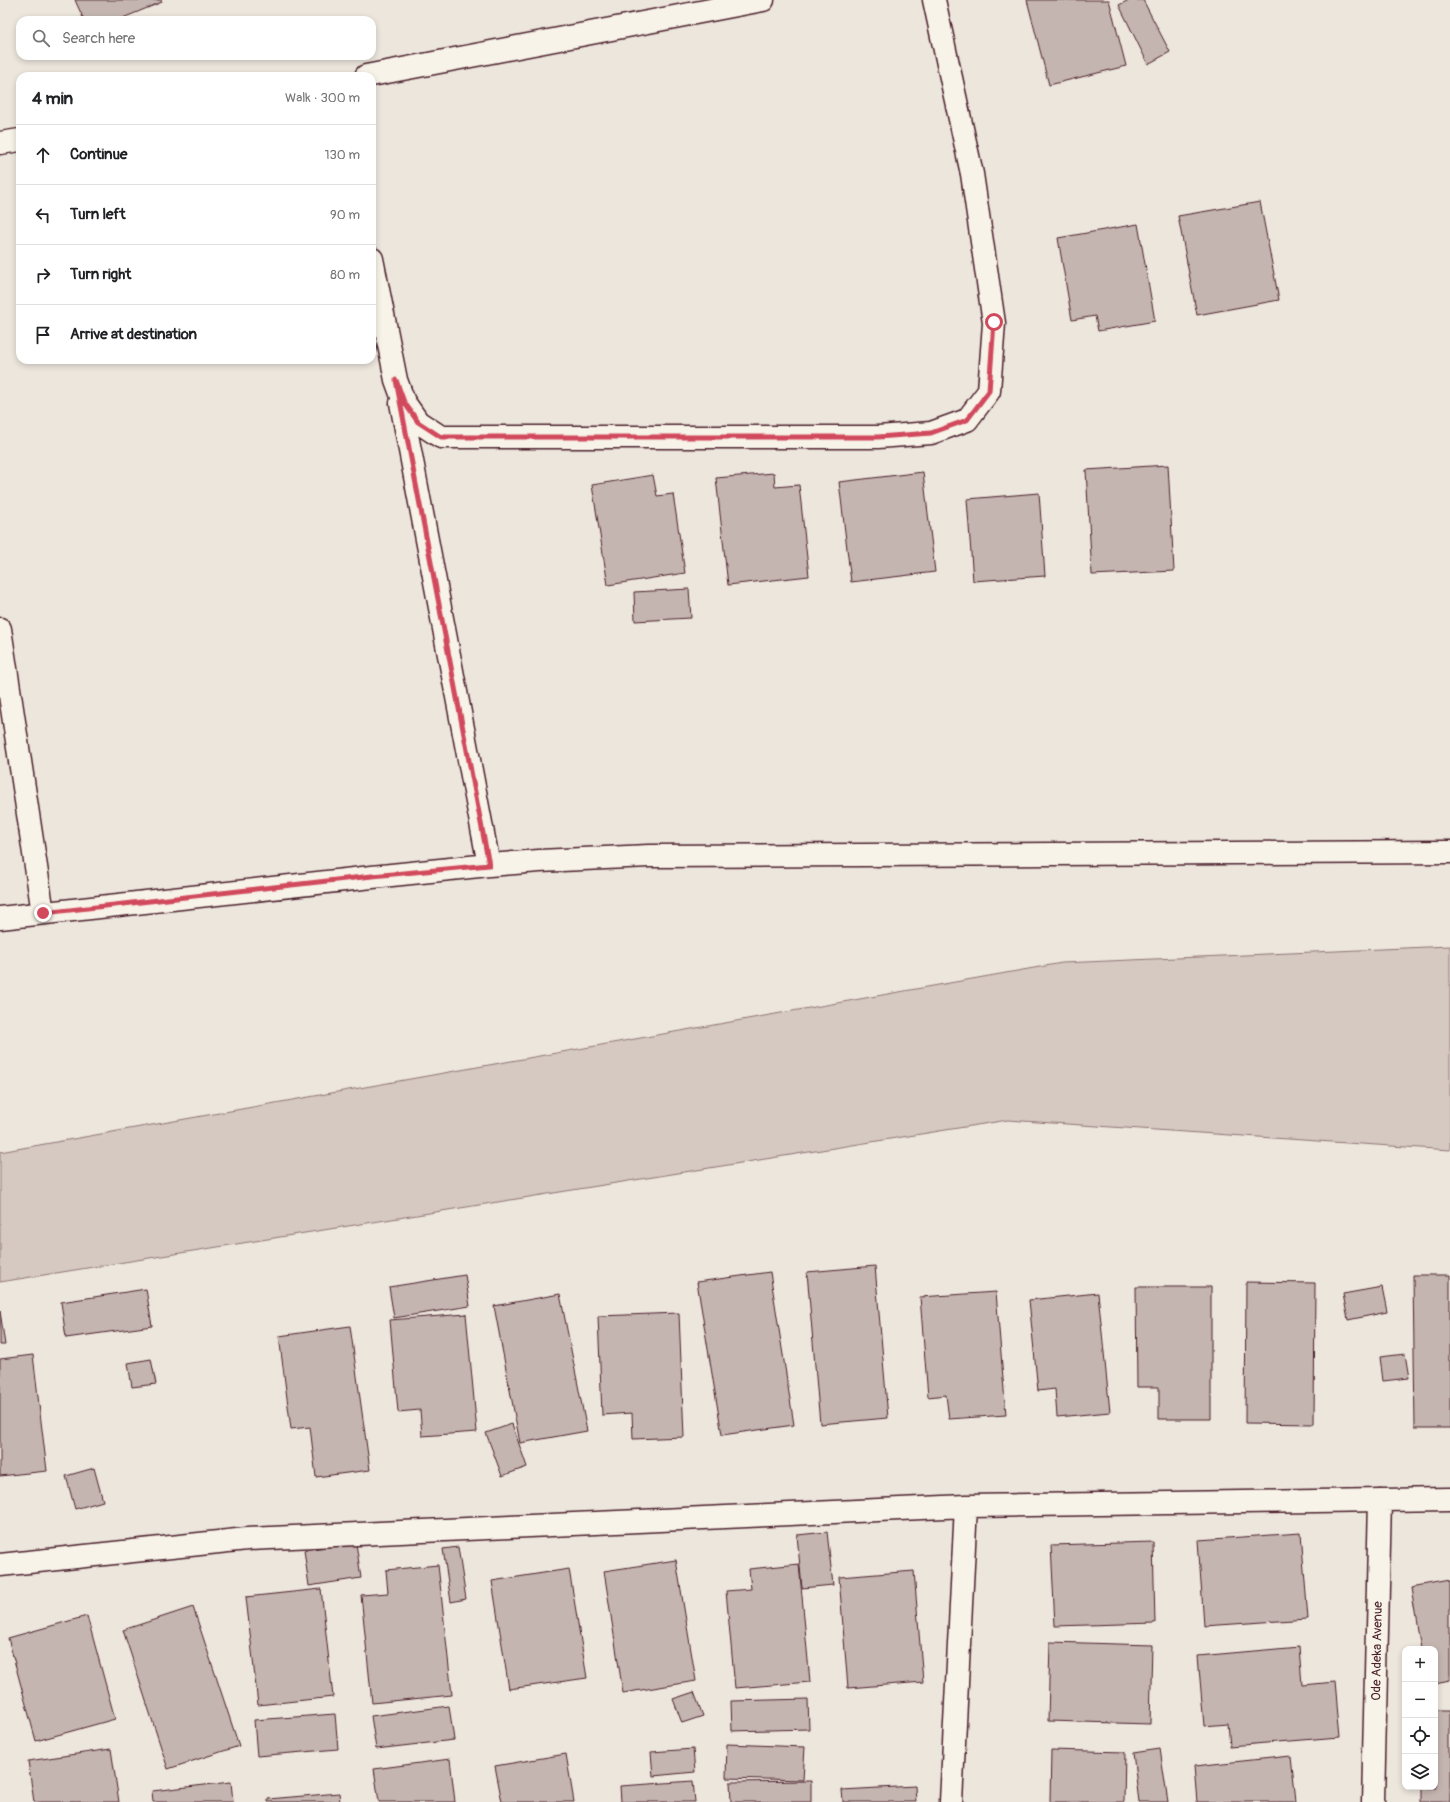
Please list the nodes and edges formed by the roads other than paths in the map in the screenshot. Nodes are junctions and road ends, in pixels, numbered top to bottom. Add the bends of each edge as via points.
1 (763, 0) edge
2 (934, 0) edge
3 (376, 74) edge
4 (16, 141) edge
5 (0, 143) edge
6 (376, 279) edge
7 (396, 380) junction
8 (0, 630) edge
9 (1450, 852) edge
10 (489, 865) junction
11 (43, 913) junction
12 (0, 918) edge
13 (1450, 1499) edge
14 (1380, 1500) junction
15 (966, 1506) junction
16 (0, 1565) edge
17 (951, 1802) edge
18 (1373, 1802) edge

1 - 3 street
2 - 7 street via 972,174 994,322 989,391 967,420 931,433 878,437 441,437 418,422 404,402
4 - 5 street
6 - 7 street
7 - 10 street
8 - 11 street
9 - 10 street via 648,856 539,860
10 - 11 street
11 - 12 street
13 - 14 street
14 - 15 street
14 - 18 street, Ode Adeka Avenue
15 - 16 street via 247,1539
15 - 17 street

